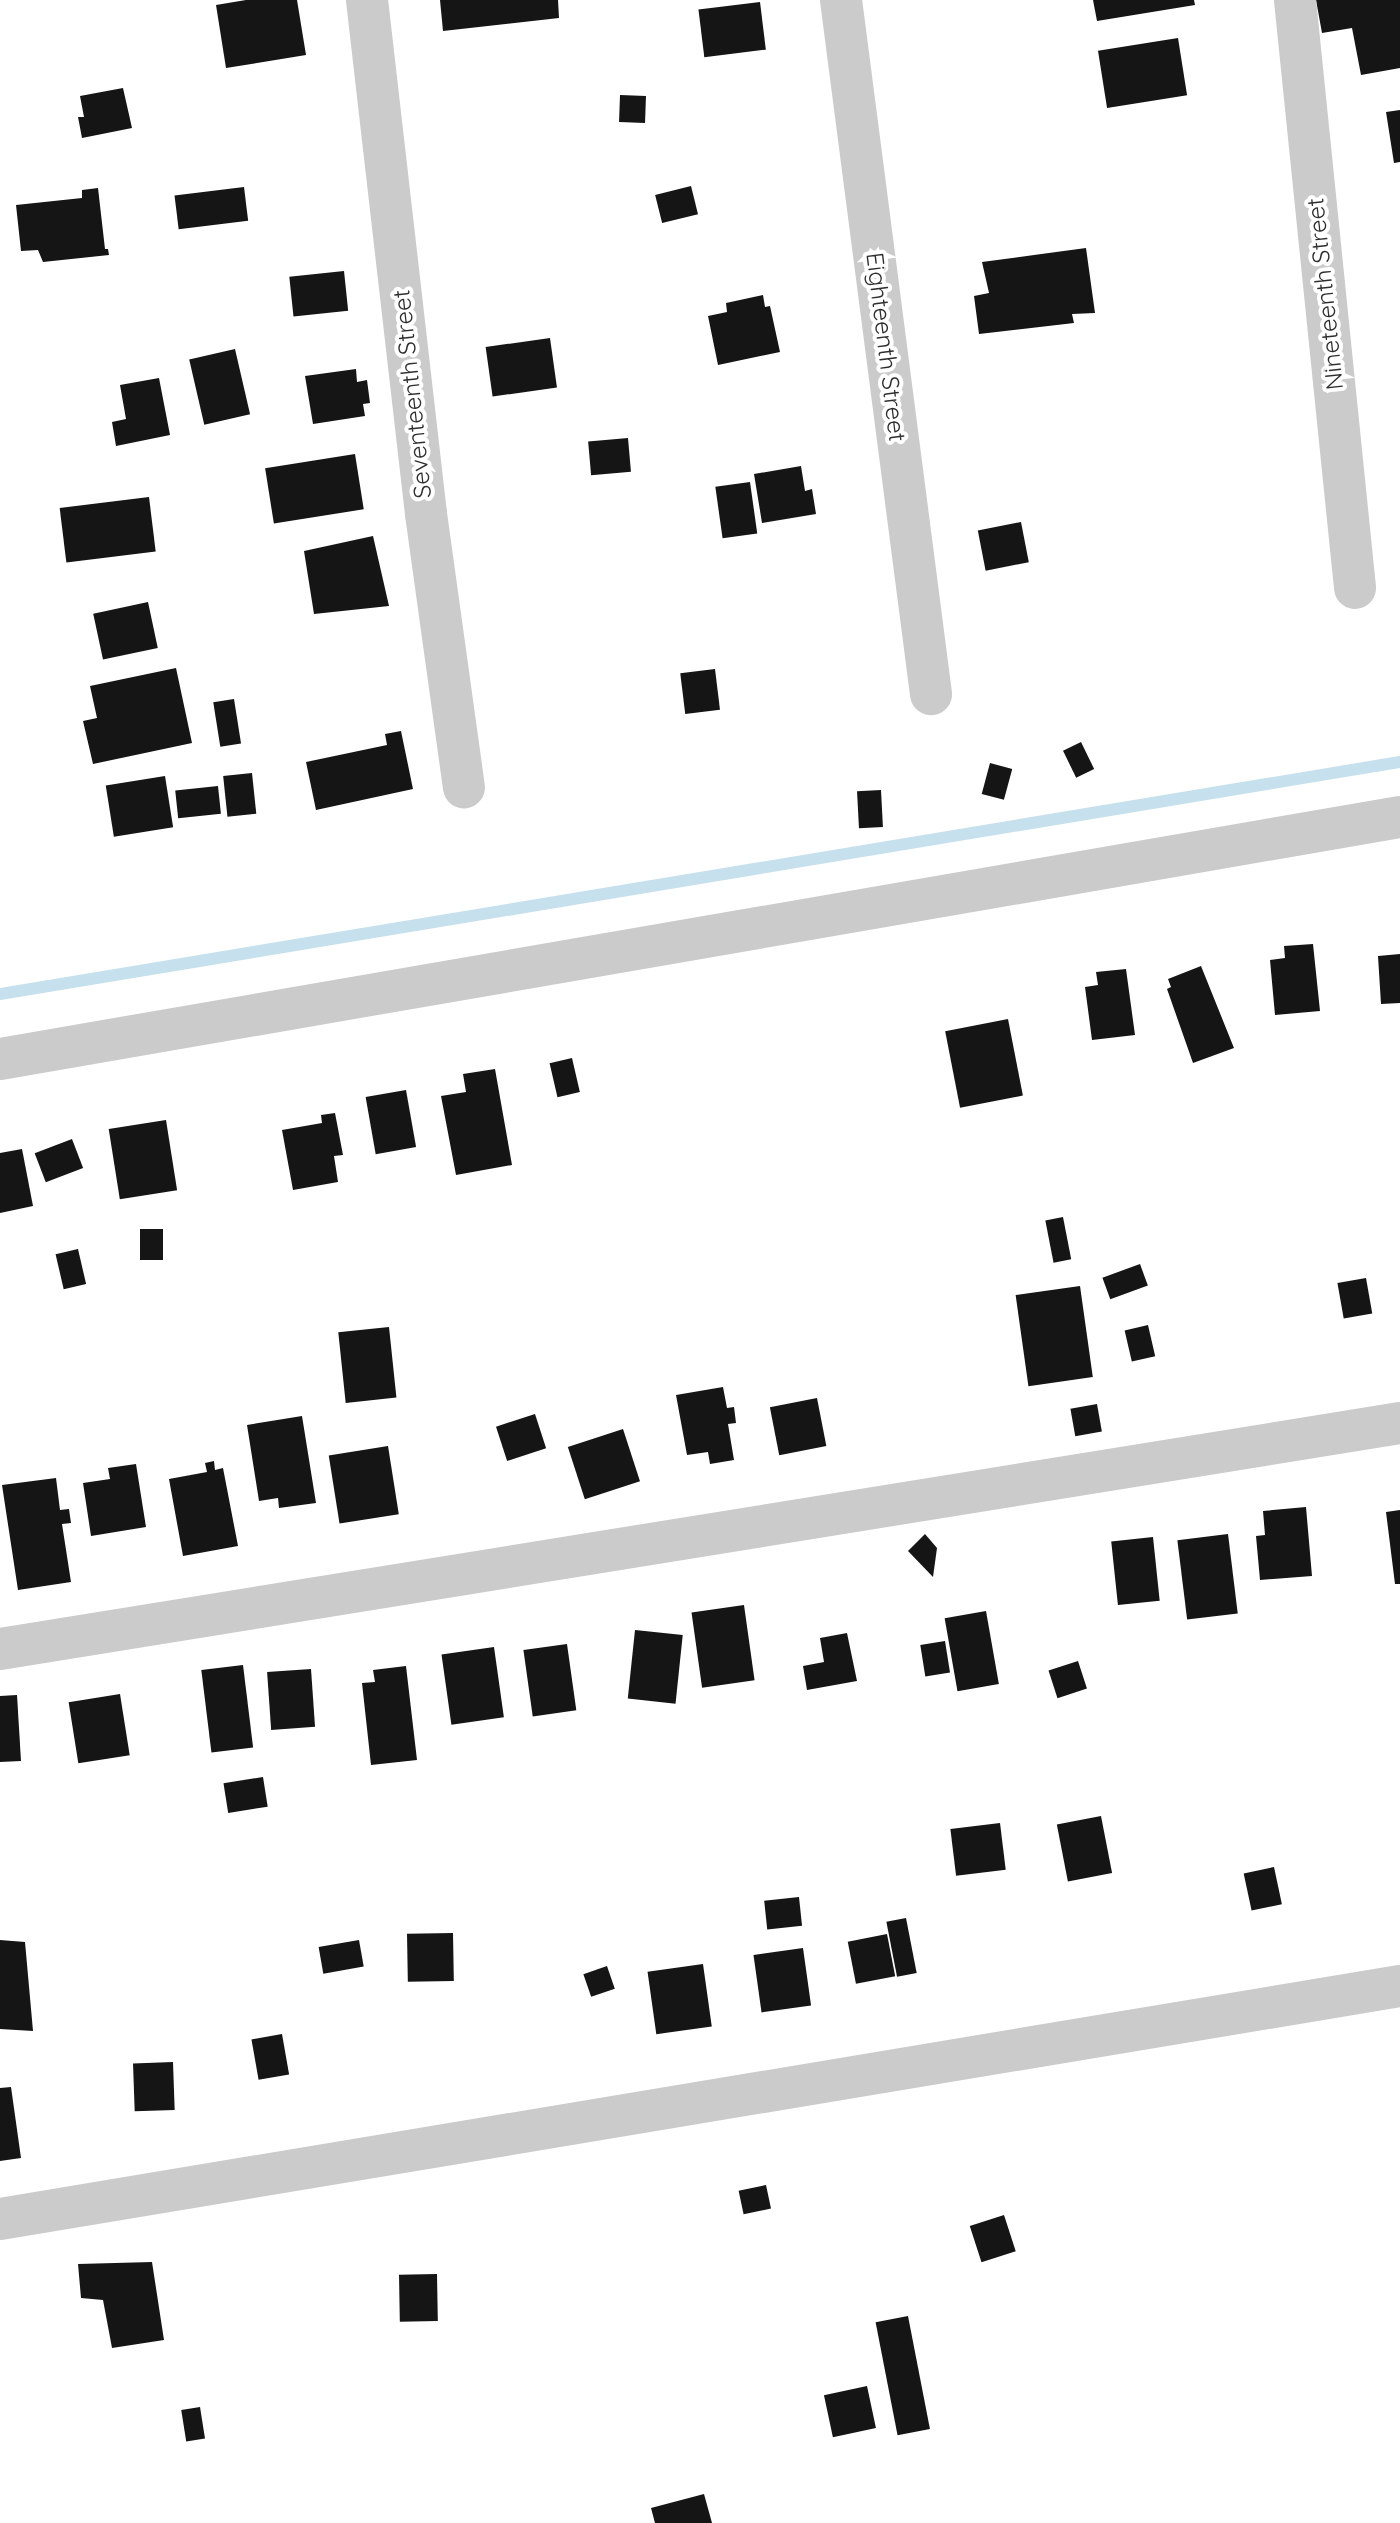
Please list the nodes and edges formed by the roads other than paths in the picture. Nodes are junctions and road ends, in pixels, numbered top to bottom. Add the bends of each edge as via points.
1 (367, 0) edge
2 (841, 0) edge
3 (1295, 0) edge
4 (1355, 588) dead end
5 (931, 694) dead end
6 (464, 787) dead end
7 (1400, 817) edge
8 (0, 1059) edge
9 (1400, 1423) edge
10 (0, 1649) edge
11 (1400, 1986) edge
12 (0, 2219) edge

1 - 6 street, Seventeenth Street via 426,514
2 - 5 street, Eighteenth Street
3 - 4 street, Nineteenth Street
7 - 8 street
9 - 10 street
11 - 12 street

